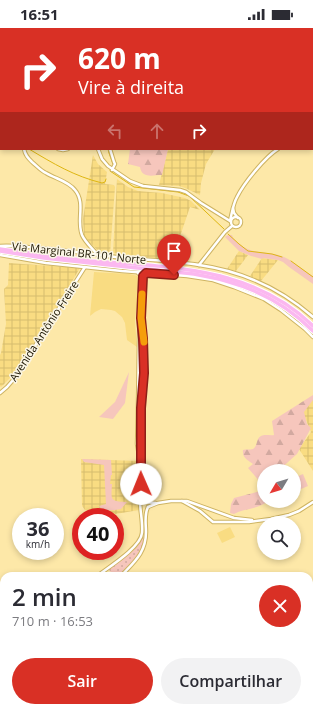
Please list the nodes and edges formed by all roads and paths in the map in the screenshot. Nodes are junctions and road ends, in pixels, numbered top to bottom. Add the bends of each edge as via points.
1 (24, 150) edge
2 (98, 150) edge
3 (110, 150) edge
4 (276, 150) edge
5 (112, 170) junction
6 (233, 208) junction
7 (238, 218) junction
8 (230, 221) junction
9 (232, 226) junction
10 (0, 249) edge
11 (50, 249) junction
12 (44, 254) dead end
13 (98, 254) junction
14 (0, 255) edge
15 (44, 259) dead end
16 (46, 264) junction
17 (199, 264) junction
18 (85, 267) junction
19 (224, 270) junction
20 (138, 272) junction
21 (146, 273) junction
22 (222, 279) junction
23 (140, 309) junction
24 (313, 317) edge
25 (313, 326) edge
26 (313, 331) edge
27 (313, 337) edge
28 (138, 387) junction
29 (143, 387) junction
30 (0, 393) edge
31 (140, 465) junction
32 (141, 498) junction
33 (182, 501) junction
34 (145, 502) junction
35 (313, 502) edge
36 (158, 503) junction
37 (140, 507) junction
38 (147, 508) junction
39 (207, 508) junction
40 (203, 513) junction
41 (198, 514) dead end
42 (224, 514) junction
43 (284, 516) edge
44 (257, 521) edge
45 (257, 521) edge
46 (221, 522) junction
47 (103, 572) edge
48 (125, 572) edge

1 - 13 street via 28,158 42,171 67,183 79,194 80,231
2 - 5 street via 104,162
3 - 5 street via 114,164
4 - 6 street via 248,180 237,195
5 - 8 street via 143,186 186,192
6 - 7 street
6 - 8 street
7 - 8 street
7 - 9 street via 241,221 240,225
8 - 9 street
9 - 17 street
10 - 11 street, Via Marginal BR-101 Norte via 14,245
10 - 22 highway via 159,266
11 - 12 street
11 - 13 street, Via Marginal BR-101 Norte
13 - 17 street, Via Marginal BR-101 Norte
14 - 16 street
15 - 16 street
16 - 18 street
17 - 19 street, Via Marginal BR-101 Norte
18 - 20 street
18 - 30 street, Avenida Antônio Freire via 14,379
19 - 22 street
19 - 24 street, Via Marginal BR-101 Norte via 273,289
20 - 21 street
20 - 23 street
21 - 22 street
21 - 23 street via 143,276
22 - 25 highway via 241,282 267,293 293,309
22 - 26 highway via 274,300
22 - 27 street via 264,299
23 - 28 street
23 - 29 street via 144,360
28 - 29 street via 140,390
28 - 31 street via 137,444
29 - 31 street
31 - 32 street
32 - 34 street
32 - 37 street
33 - 36 street
33 - 39 street
33 - 40 street
34 - 36 street
34 - 37 street via 141,503
34 - 38 street
35 - 43 street
36 - 38 street
37 - 38 street via 143,510
37 - 47 street via 142,534 139,542
38 - 48 street via 144,547
39 - 40 street
39 - 42 street
40 - 41 street
40 - 46 street via 211,521
42 - 44 street
42 - 46 street
45 - 46 street

